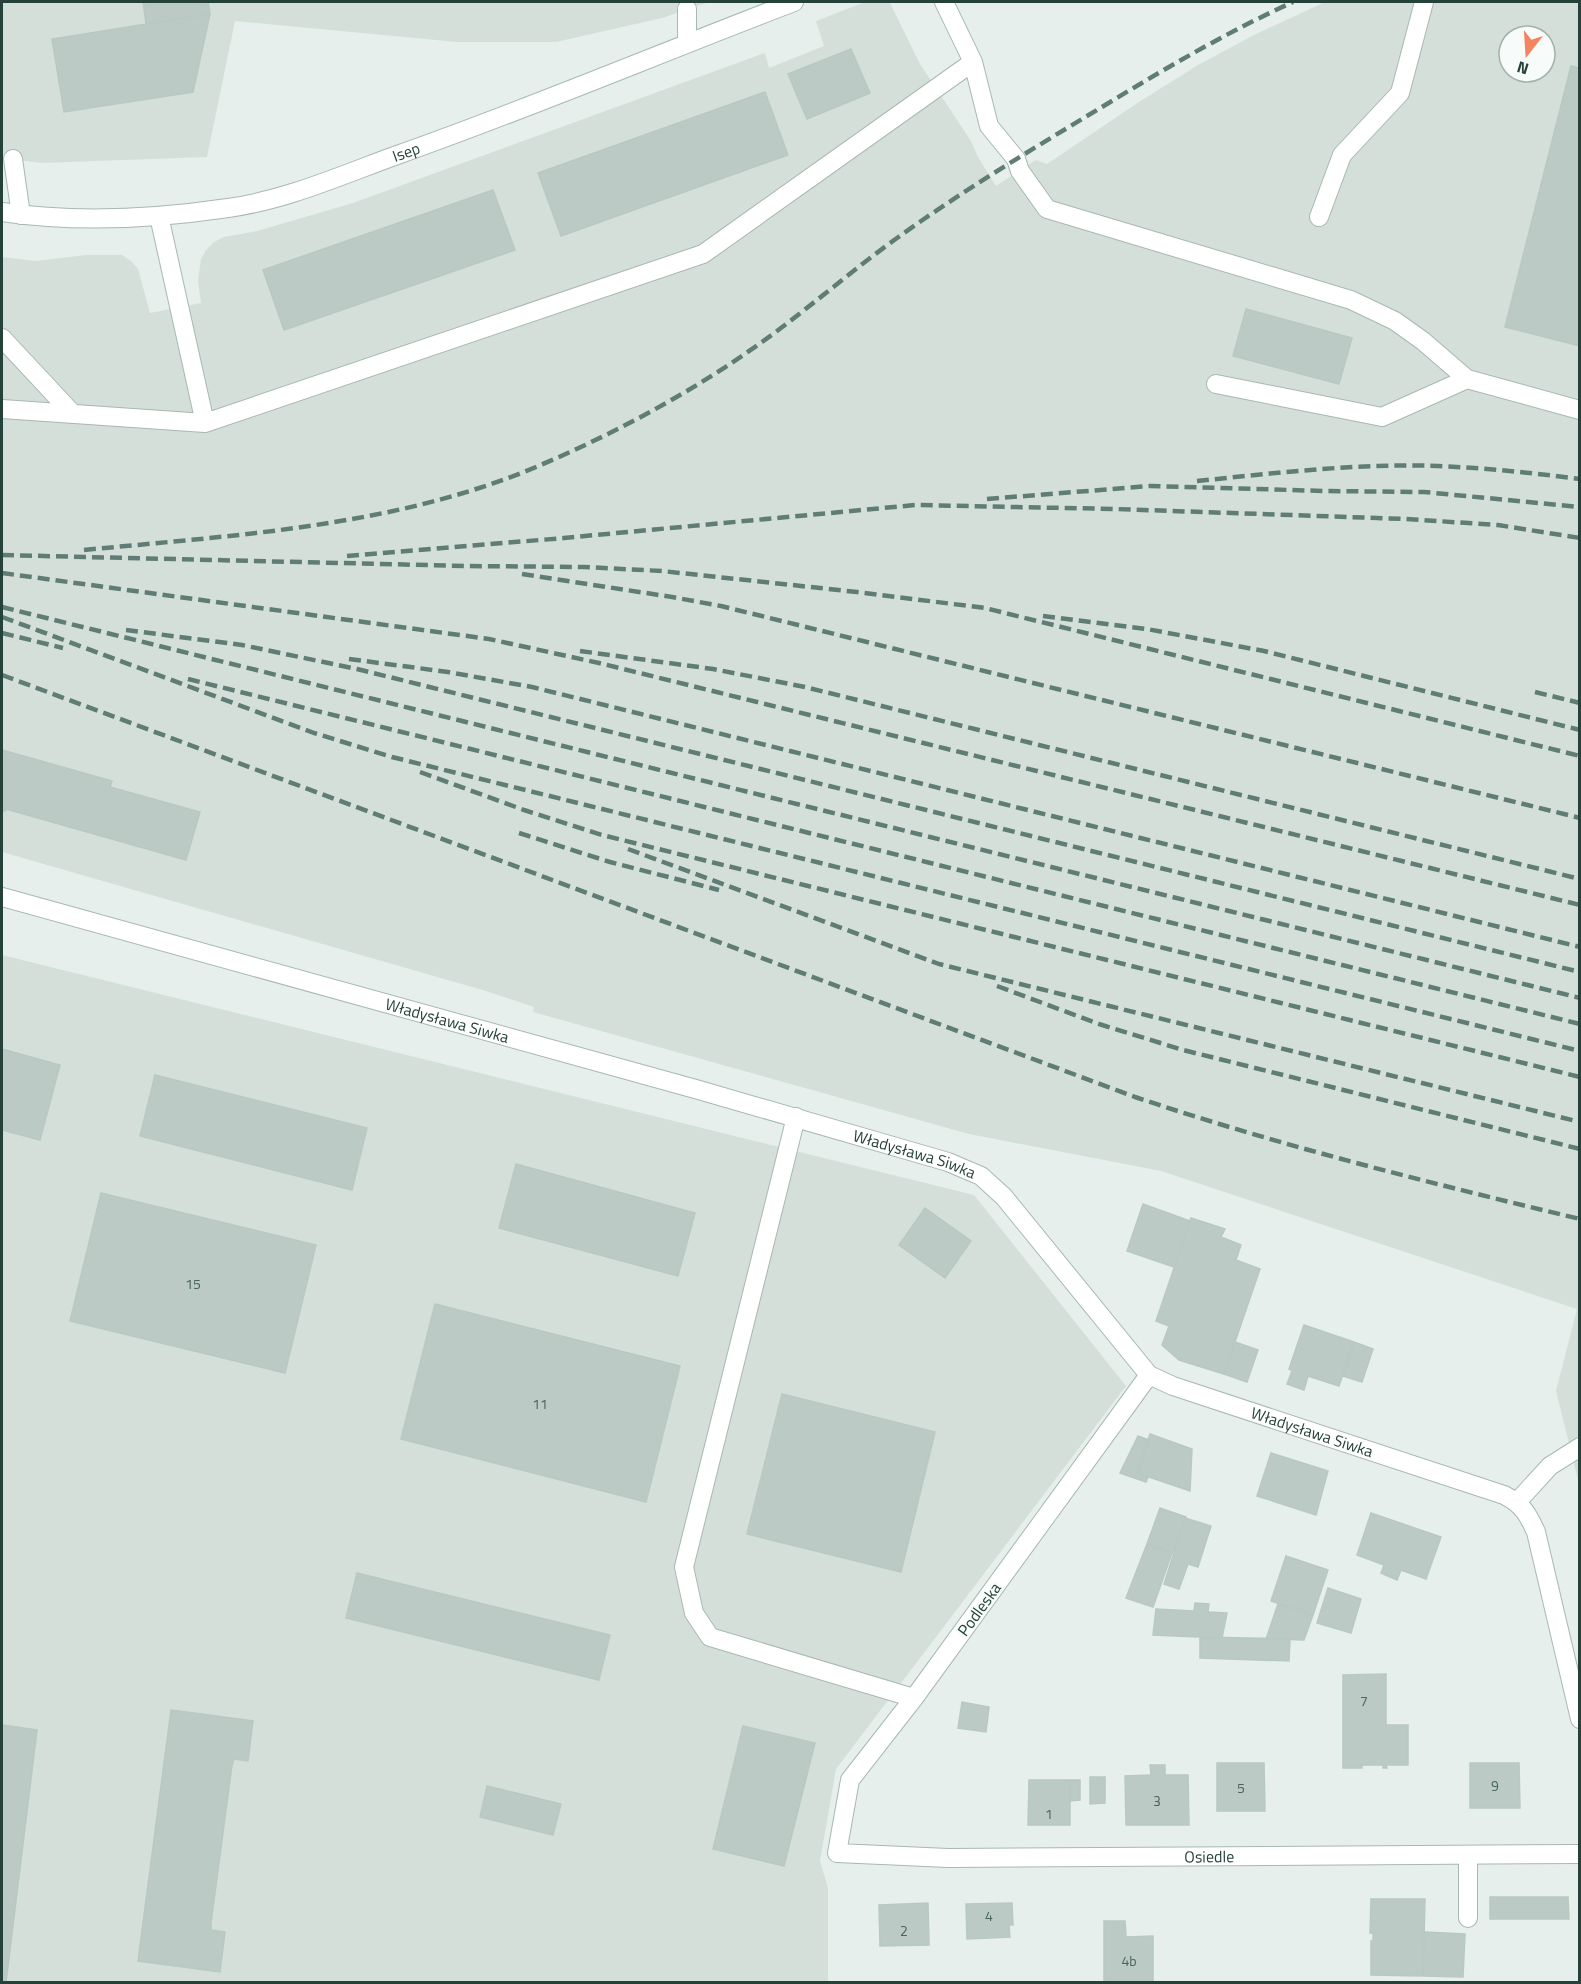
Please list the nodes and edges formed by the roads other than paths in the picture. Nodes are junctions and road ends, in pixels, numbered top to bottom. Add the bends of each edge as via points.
1 (794, 2) edge
2 (944, 2) edge
3 (1424, 2) edge
4 (687, 9) dead end
5 (687, 42) junction
6 (973, 62) junction
7 (13, 159) dead end
8 (2, 213) edge
9 (21, 215) junction
10 (159, 216) junction
11 (1319, 217) dead end
12 (2, 338) edge
13 (1467, 379) junction
14 (1216, 384) dead end
15 (2, 409) edge
16 (1580, 410) edge
17 (73, 414) junction
18 (205, 423) junction
19 (2, 897) edge
20 (796, 1118) junction
21 (1149, 1375) junction
22 (1580, 1447) edge
23 (1516, 1502) junction
24 (914, 1698) junction
25 (1580, 1719) edge
26 (837, 1853) joint
27 (1468, 1854) junction
28 (1580, 1854) edge
29 (1468, 1918) dead end

1 - 5 street, Isep
2 - 6 street
3 - 11 street via 1400,93 1342,155
4 - 5 street
5 - 10 street, Isep via 457,134 283,196 229,208
6 - 13 street via 989,126 1016,159 1047,210 1351,300 1395,321
6 - 18 street via 704,254
7 - 9 street
8 - 9 street, Isep
9 - 10 street, Isep via 93,219
10 - 18 street
12 - 17 street
13 - 14 street via 1382,417
13 - 16 street
15 - 17 street
17 - 18 street
19 - 20 street, Władysława Siwka
20 - 21 street, Władysława Siwka via 948,1162 981,1176 1004,1197
20 - 24 street via 684,1567 694,1613 710,1638
21 - 23 street, Władysława Siwka
21 - 24 street, Podleska
22 - 23 street via 1550,1466
23 - 25 street via 1536,1532
24 - 26 street, Podleska via 850,1779
26 - 27 street, Osiedle via 948,1858
27 - 28 street, Osiedle
27 - 29 street

